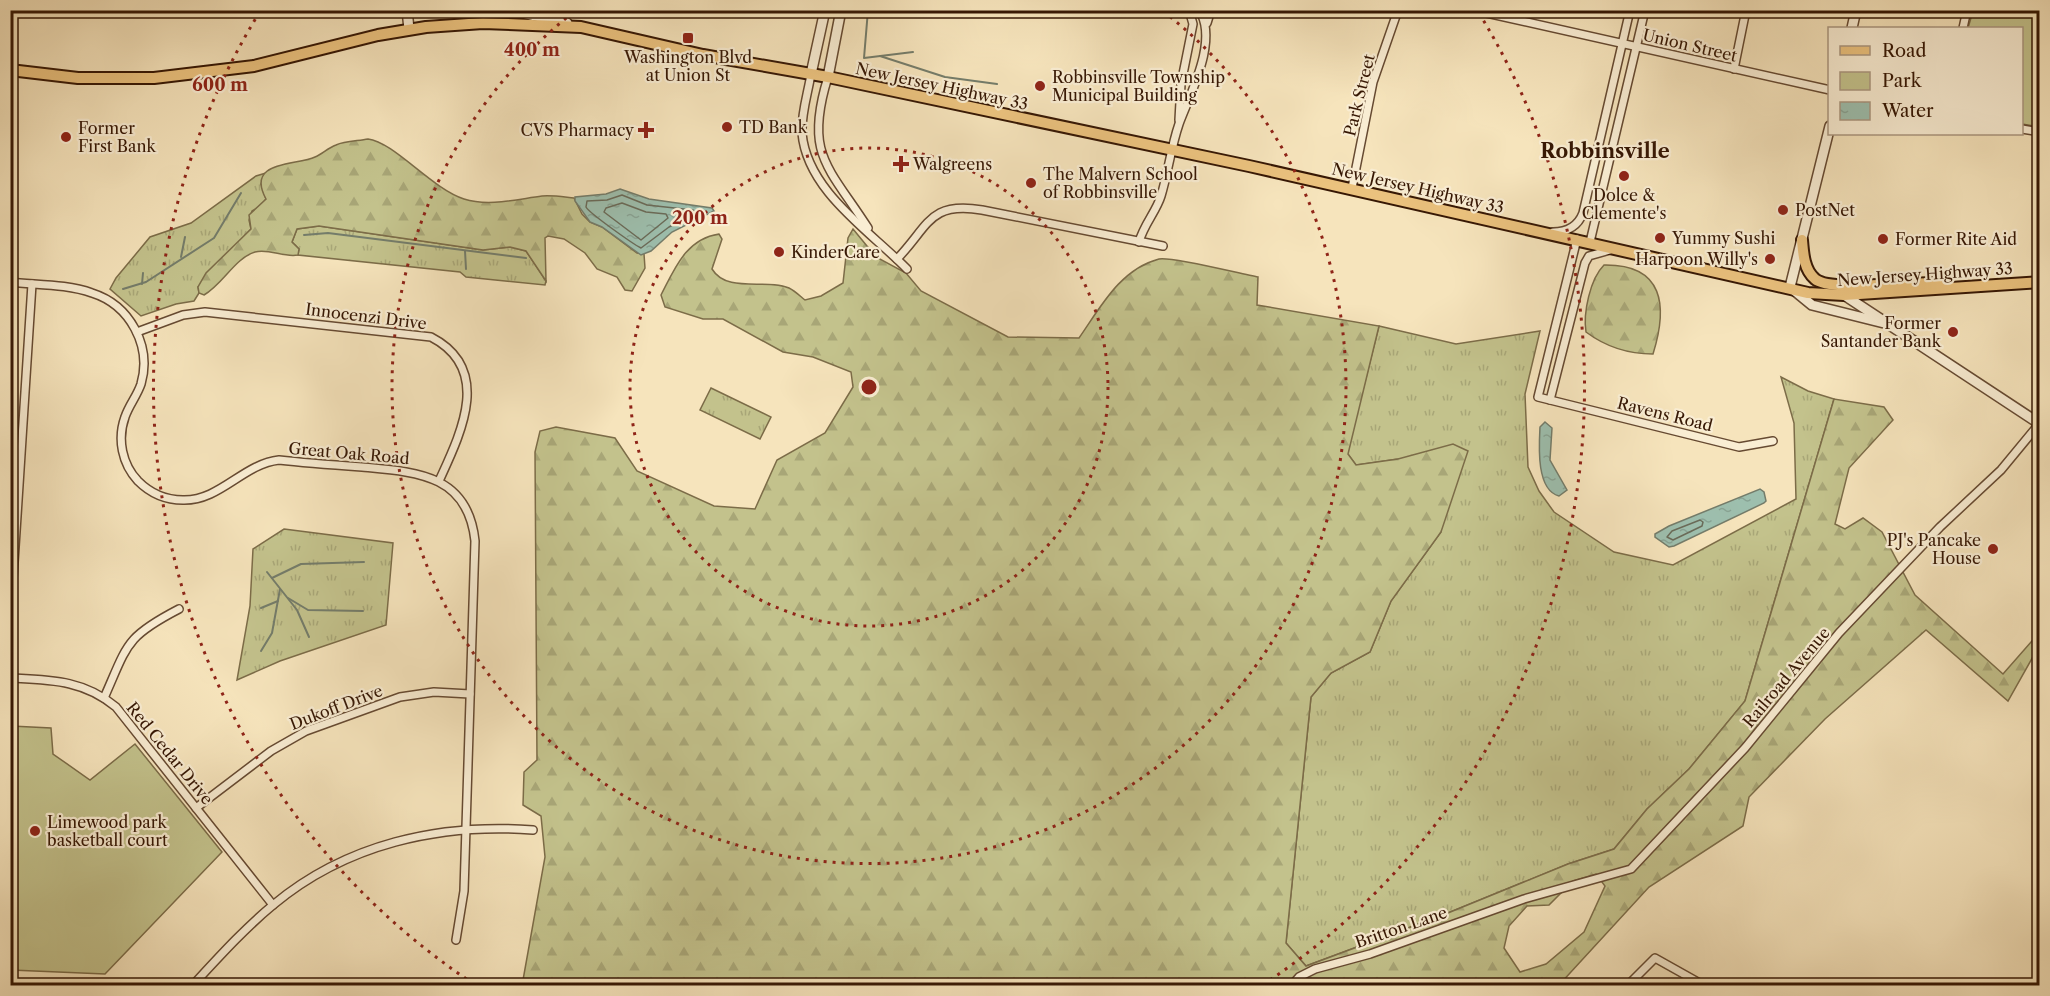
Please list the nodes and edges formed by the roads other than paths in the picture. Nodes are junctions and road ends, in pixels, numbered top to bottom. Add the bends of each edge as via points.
1 (407, 10) edge
2 (508, 10) edge
3 (825, 10) edge
4 (841, 10) edge
5 (1189, 10) edge
6 (1199, 10) edge
7 (1211, 10) edge
8 (1398, 10) edge
9 (1473, 10) edge
10 (1513, 10) edge
11 (1630, 10) edge
12 (1645, 10) edge
13 (1746, 10) edge
14 (1856, 10) edge
15 (1967, 10) edge
16 (2023, 10) edge
17 (2040, 14) edge
18 (1512, 19) junction
19 (1207, 23) junction
20 (581, 27) junction
21 (1852, 27) edge
22 (1963, 27) edge
23 (409, 29) junction
24 (1622, 44) junction
25 (1637, 47) junction
26 (1734, 69) junction
27 (10, 70) edge
28 (811, 74) junction
29 (828, 77) junction
30 (1828, 90) edge
31 (1179, 124) junction
32 (2023, 129) edge
33 (2040, 132) edge
34 (1828, 134) edge
35 (1172, 152) junction
36 (1352, 188) junction
37 (1545, 232) junction
38 (872, 235) junction
39 (1577, 239) junction
40 (1802, 240) junction
41 (1139, 242) junction
42 (1590, 242) junction
43 (1163, 246) dead end
44 (1620, 249) junction
45 (897, 259) junction
46 (907, 269) dead end
47 (10, 282) edge
48 (2040, 282) edge
49 (32, 284) junction
50 (1829, 284) junction
51 (1960, 286) junction
52 (1791, 287) junction
53 (1844, 295) junction
54 (1888, 324) junction
55 (137, 332) junction
56 (1550, 400) junction
57 (2039, 424) edge
58 (1773, 441) dead end
59 (439, 481) junction
60 (179, 609) dead end
61 (10, 624) edge
62 (10, 678) edge
63 (470, 694) junction
64 (104, 698) junction
65 (196, 808) junction
66 (466, 829) junction
67 (533, 830) dead end
68 (1524, 898) joint
69 (273, 904) junction
70 (456, 940) dead end
71 (192, 986) edge
72 (1291, 986) edge
73 (1627, 986) edge
74 (1705, 986) edge

1 - 23 street
2 - 20 street
3 - 28 street
4 - 29 street
5 - 31 street via 1193,24 1181,84
6 - 19 street
7 - 19 street
8 - 36 street, Park Street via 1373,82
9 - 18 street, Union Street
10 - 18 street
11 - 24 street
12 - 25 street
13 - 26 street
14 - 21 street
15 - 22 street
16 - 17 street
18 - 24 street, Union Street
19 - 31 street via 1198,74
20 - 23 main road, New Jersey Highway 33 via 483,23
20 - 28 main road, New Jersey Highway 33 via 703,55
23 - 27 main road, New Jersey Highway 33 via 254,66 189,75 106,78
24 - 25 street, Union Street
24 - 37 street via 1584,213 1567,231
25 - 26 street, Union Street
25 - 42 street
26 - 30 street, Union Street
28 - 29 main road, New Jersey Highway 33
28 - 38 street via 802,122 806,154 839,204
29 - 35 main road, New Jersey Highway 33
29 - 38 street via 817,118 818,143 825,162
31 - 35 street
32 - 33 street
34 - 40 street
35 - 36 main road, New Jersey Highway 33
35 - 41 street via 1160,198
36 - 37 main road, New Jersey Highway 33
37 - 39 main road, New Jersey Highway 33
38 - 45 street
39 - 42 main road, New Jersey Highway 33
39 - 56 street via 1538,397
40 - 50 main road via 1808,271 1816,280
40 - 52 street
41 - 43 street
41 - 45 street via 976,209 952,208 933,216
42 - 44 main road, New Jersey Highway 33
44 - 52 main road, New Jersey Highway 33
44 - 56 street via 1589,256 1585,263
45 - 46 street
47 - 49 street, Great Oak Road
48 - 51 main road, New Jersey Highway 33
49 - 55 street, Great Oak Road via 103,297 123,312
49 - 61 street
50 - 51 main road via 1927,282
50 - 53 street
51 - 53 main road, New Jersey Highway 33
52 - 53 main road, New Jersey Highway 33 via 1808,293
52 - 54 street via 1812,305
53 - 54 street
54 - 57 street
55 - 59 street, Innocenzi Drive via 183,315 205,312 431,337 457,357 468,388 466,408
55 - 59 street, Great Oak Road via 143,350 143,373 125,416 122,449 130,470 154,493 174,500 208,496 261,464 279,460 408,471
56 - 58 street, Ravens Road via 1739,447
57 - 68 street, Railroad Avenue via 2001,470 1940,527 1839,633 1745,748 1631,869
59 - 63 street, Great Oak Road via 459,497 474,530
60 - 64 street via 148,625 132,639
62 - 64 street, Red Cedar Drive via 77,684
63 - 65 street, Dukoff Drive via 435,692 400,697 306,731 271,751
63 - 66 street, Great Oak Road
64 - 65 street, Red Cedar Drive via 122,714
65 - 69 street, Red Cedar Drive
66 - 67 street
66 - 69 street via 398,840 353,856 312,877
66 - 70 street, Great Oak Road via 464,891
68 - 72 street, Britton Lane via 1370,954 1315,969
69 - 71 street
73 - 74 street via 1655,958

